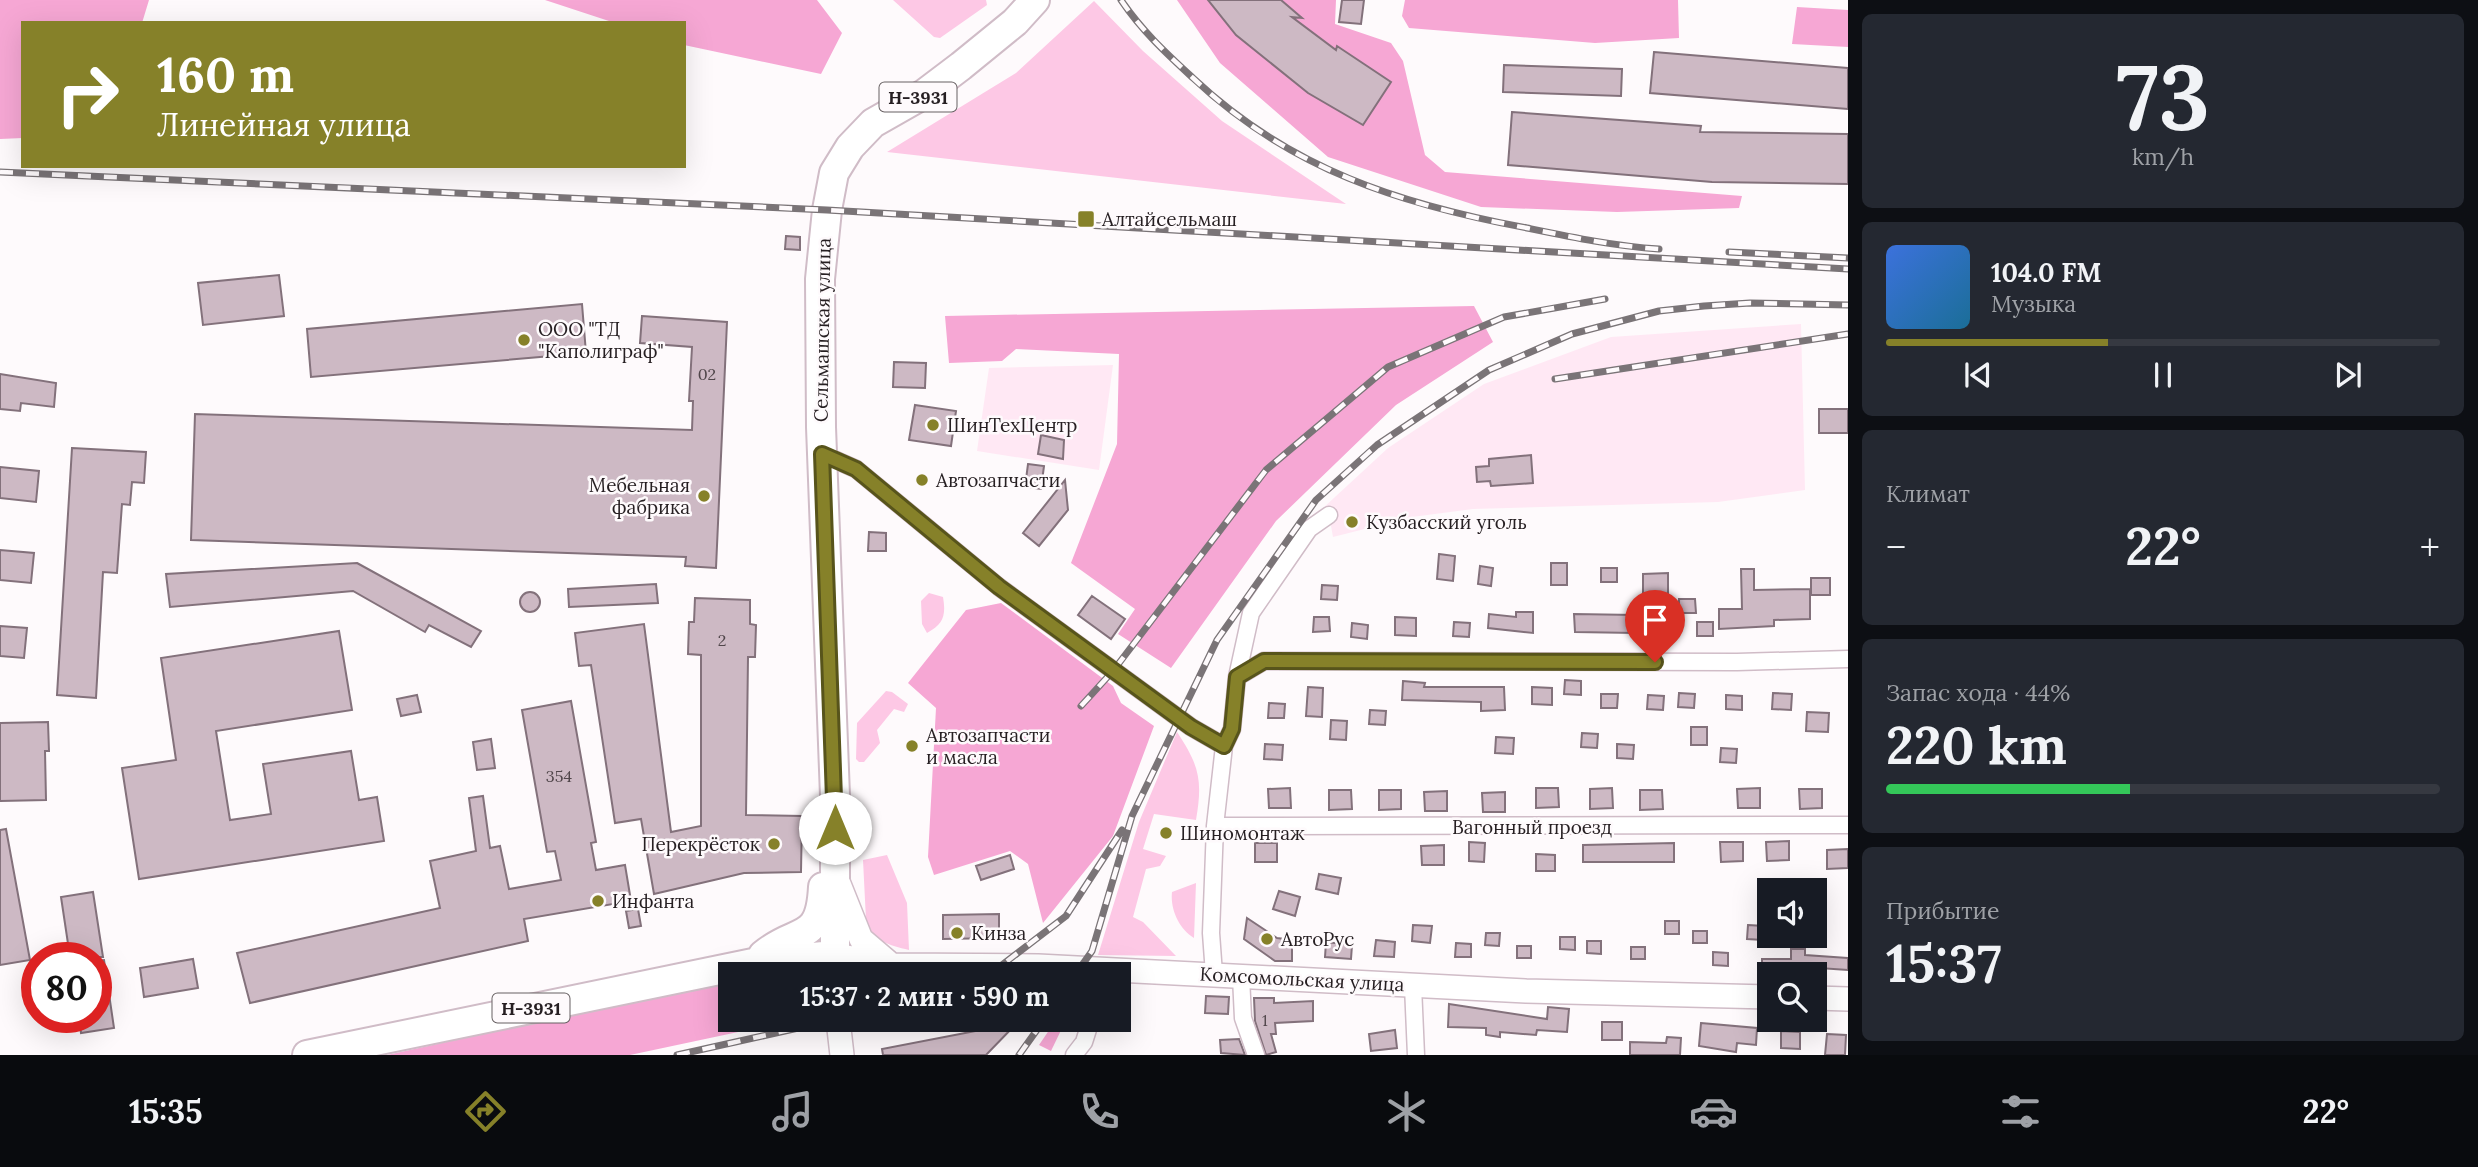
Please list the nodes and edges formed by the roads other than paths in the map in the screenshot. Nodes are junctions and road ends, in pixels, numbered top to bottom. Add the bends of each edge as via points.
1 (1035, 0) edge
2 (822, 454) junction
3 (1329, 515) dead end
4 (1848, 659) edge
5 (1237, 677) junction
6 (1224, 746) junction
7 (1848, 825) edge
8 (1215, 826) junction
9 (835, 839) junction
10 (835, 871) junction
11 (787, 957) junction
12 (758, 962) joint
13 (801, 962) edge
14 (817, 962) edge
15 (835, 962) edge
16 (880, 962) edge
17 (718, 970) edge
18 (1131, 972) edge
19 (1214, 974) junction
20 (1241, 977) junction
21 (1413, 985) junction
22 (1757, 997) edge
23 (1827, 998) edge
24 (1848, 999) edge
25 (839, 1032) edge
26 (1087, 1032) edge
27 (307, 1055) edge
28 (842, 1055) edge
29 (1074, 1055) edge
30 (1256, 1055) edge
31 (1416, 1055) edge

1 - 2 highway, Сельмашская улица / Н-3931 via 961,66 873,123 834,173 820,279
2 - 6 street via 856,469 999,587 1191,727
2 - 9 highway, Сельмашская улица / Н-3931
3 - 5 street via 1309,529 1251,613
4 - 5 street via 1264,661
5 - 6 street via 1232,729
6 - 8 street
7 - 8 street, Вагонный проезд
8 - 19 street via 1210,933
9 - 10 highway, Сельмашская улица / Н-3931
9 - 12 highway via 824,858 820,916 803,934 772,948
10 - 15 highway, Сельмашская улица / Н-3931
10 - 16 main road via 861,939
11 - 12 highway, Н-3931
11 - 13 main road
11 - 14 highway, Н-3931
17 - 27 highway, Н-3931
18 - 19 main road, Комсомольская улица
19 - 20 main road, Комсомольская улица
20 - 21 main road, Комсомольская улица
20 - 30 street via 1243,1018
21 - 22 main road, Комсомольская улица
21 - 31 street
23 - 24 main road
25 - 28 main road
26 - 29 street

